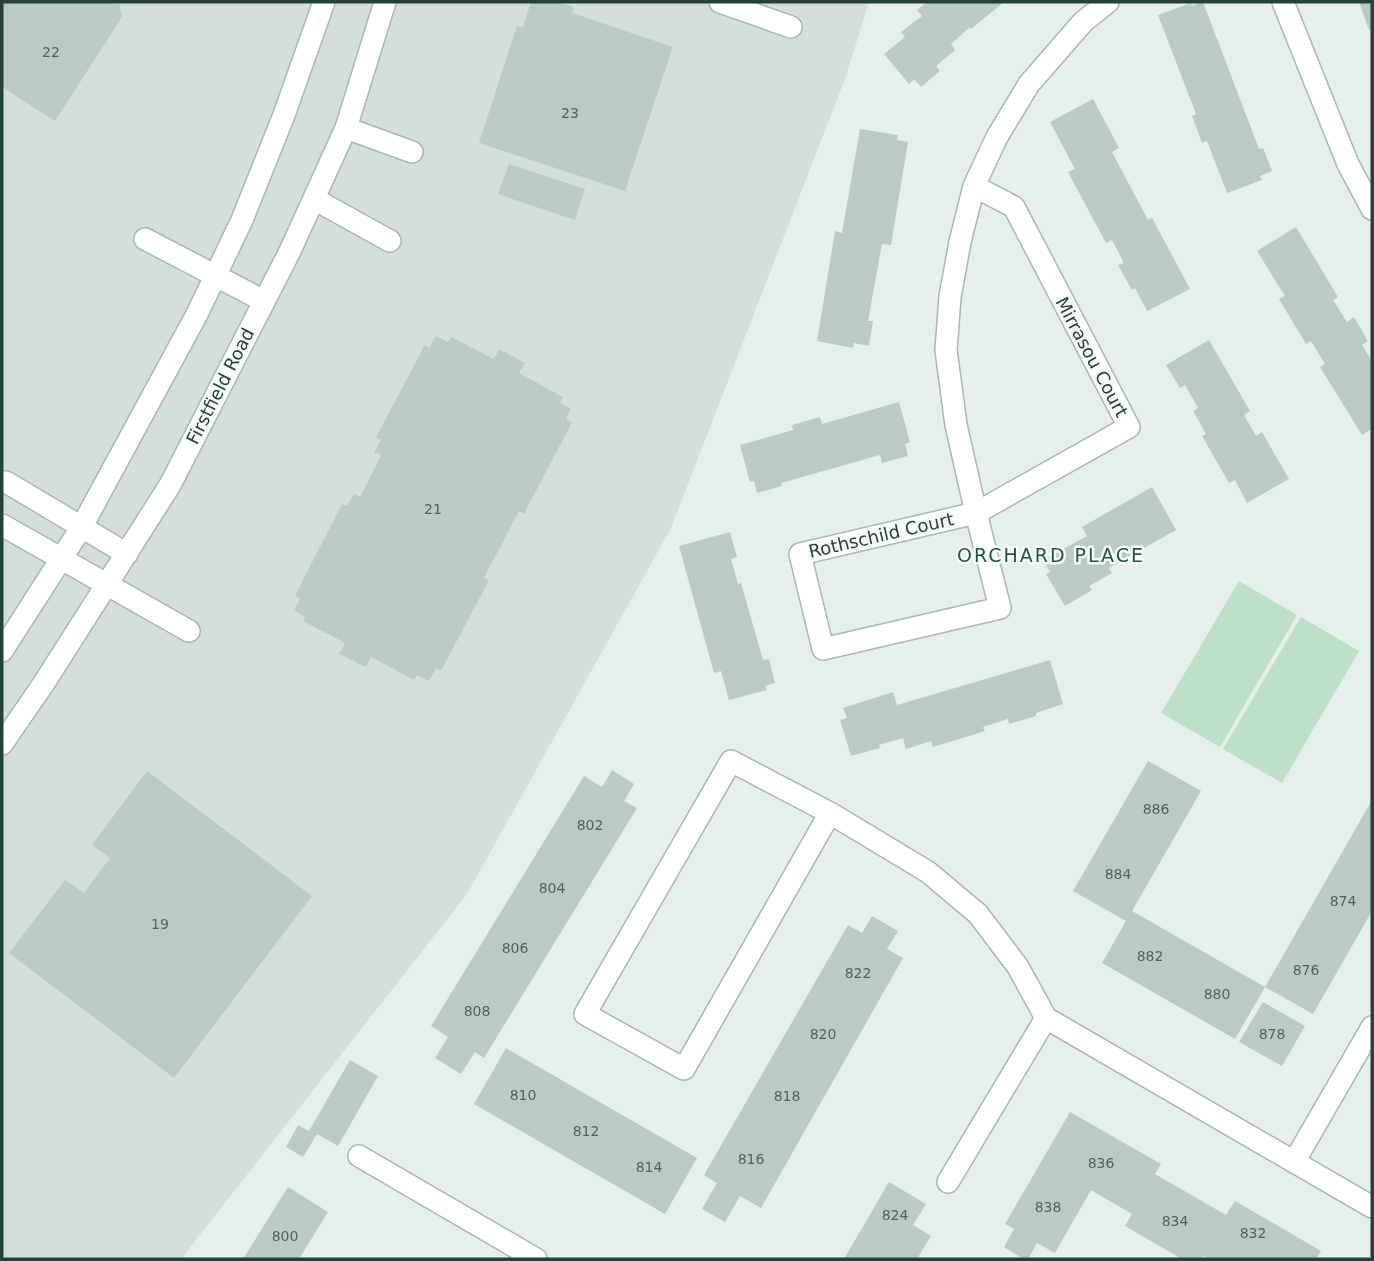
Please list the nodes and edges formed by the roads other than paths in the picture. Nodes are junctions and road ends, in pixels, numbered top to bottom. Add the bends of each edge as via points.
1 (324, 2) edge
2 (385, 2) edge
3 (720, 2) edge
4 (1108, 2) edge
5 (1283, 2) edge
6 (791, 27) dead end
7 (346, 128) junction
8 (412, 152) dead end
9 (974, 186) junction
10 (314, 199) junction
11 (1372, 209) edge
12 (145, 239) dead end
13 (390, 241) dead end
14 (216, 277) junction
15 (264, 301) junction
16 (6, 482) dead end
17 (976, 513) junction
18 (2, 525) edge
19 (82, 528) junction
20 (127, 554) junction
21 (62, 560) junction
22 (106, 585) junction
23 (189, 631) dead end
24 (2, 651) edge
25 (2, 744) edge
26 (830, 813) junction
27 (1046, 1018) junction
28 (1372, 1027) edge
29 (359, 1156) dead end
30 (1294, 1162) junction
31 (948, 1182) dead end
32 (1372, 1207) edge
33 (536, 1259) edge

1 - 14 street via 284,115
2 - 7 street, Firstfield Road
3 - 6 street
4 - 9 street via 1083,22 1029,84
5 - 11 street via 1348,164
7 - 8 street
7 - 10 street, Firstfield Road
9 - 17 street via 950,297 946,350 956,425
9 - 17 street, Mirrasou Court via 1014,207 1129,427
10 - 13 street
10 - 15 street, Firstfield Road
12 - 14 street
14 - 15 street
14 - 19 street
15 - 20 street, Firstfield Road via 170,485
16 - 19 street
17 - 17 street, Rothschild Court via 800,554 823,649 999,608
18 - 21 street
19 - 20 street
19 - 21 street
20 - 22 street, Firstfield Road
21 - 22 street
21 - 24 street
22 - 23 street
22 - 25 street, Firstfield Road
26 - 26 street via 731,761 585,1014 684,1069
26 - 27 street via 928,872 978,914 1018,967
27 - 30 street
27 - 31 street
28 - 30 street
29 - 33 street
30 - 32 street

